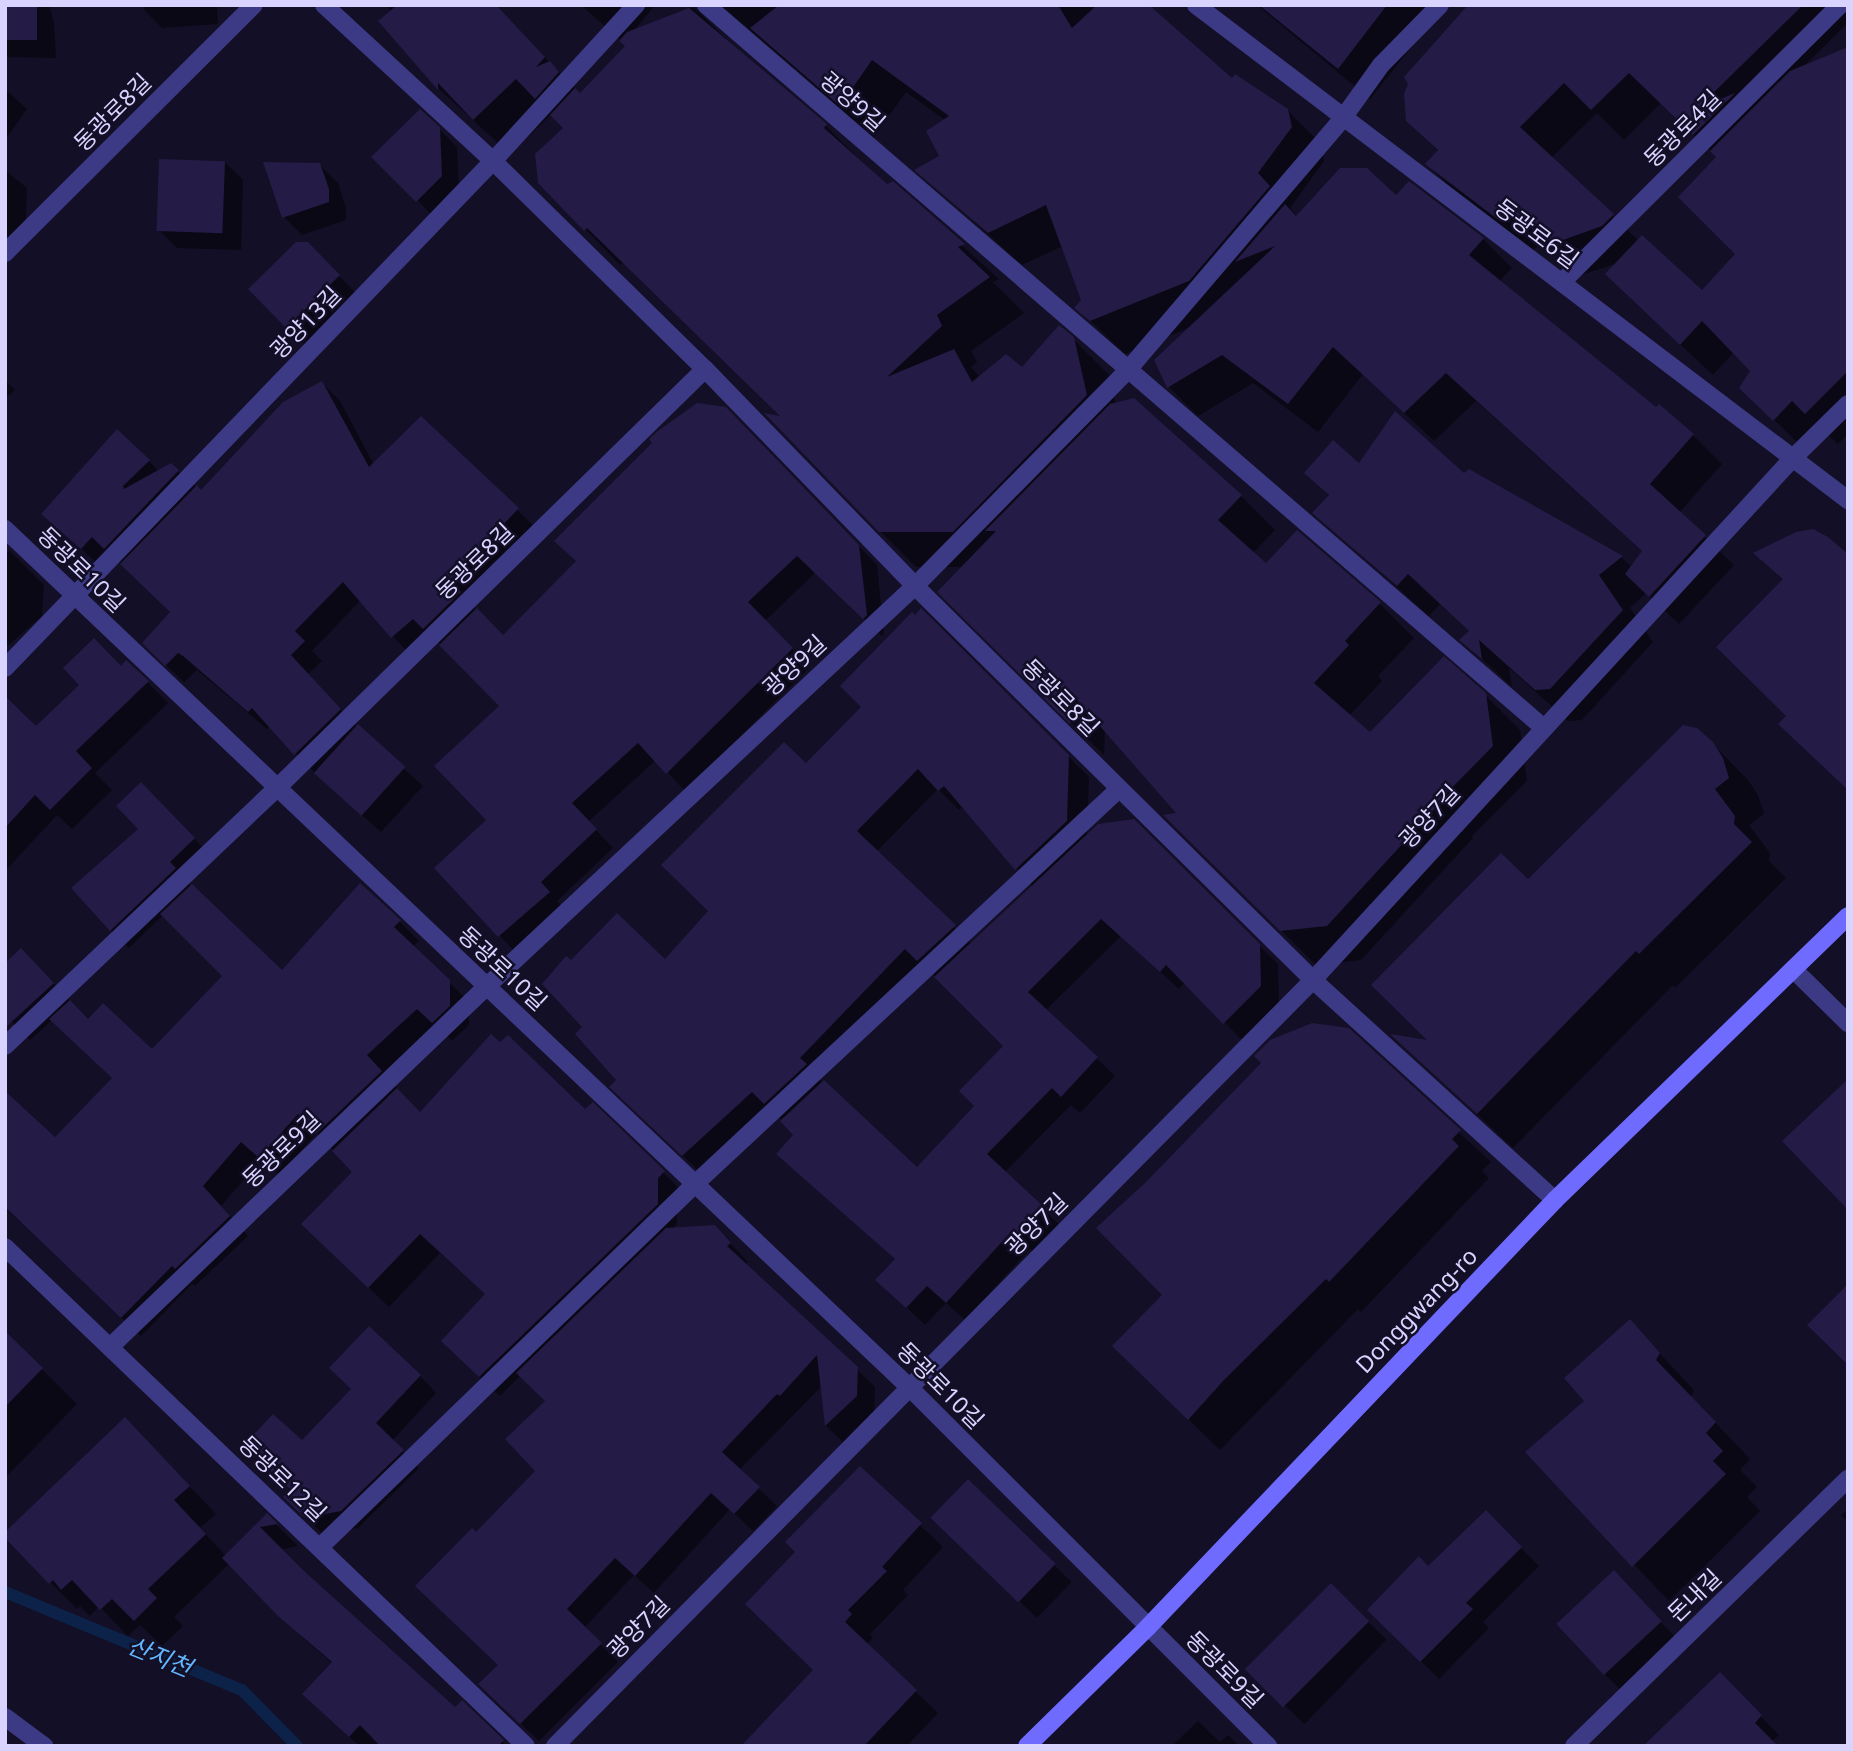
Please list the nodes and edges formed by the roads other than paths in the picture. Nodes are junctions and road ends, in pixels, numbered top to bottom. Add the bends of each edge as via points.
1 (254, 5) edge
2 (324, 5) edge
3 (636, 5) edge
4 (706, 5) edge
5 (1196, 5) edge
6 (1440, 5) edge
7 (1839, 10) edge
8 (1343, 118) junction
9 (493, 161) junction
10 (5, 253) edge
11 (1562, 282) junction
12 (705, 369) junction
13 (1127, 371) junction
14 (1848, 404) edge
15 (1793, 458) junction
16 (1848, 500) edge
17 (5, 529) edge
18 (915, 586) junction
19 (76, 598) junction
20 (5, 668) edge
21 (1544, 728) junction
22 (277, 788) junction
23 (1119, 789) junction
24 (1848, 916) edge
25 (1793, 969) junction
26 (1313, 979) junction
27 (486, 987) junction
28 (1848, 1023) edge
29 (5, 1046) edge
30 (696, 1183) junction
31 (1556, 1200) junction
32 (5, 1247) edge
33 (110, 1347) junction
34 (909, 1387) junction
35 (1848, 1479) edge
36 (320, 1547) junction
37 (1148, 1627) junction
38 (5, 1717) edge
39 (44, 1746) edge
40 (526, 1746) edge
41 (555, 1746) edge
42 (1027, 1746) edge
43 (1268, 1746) edge
44 (1574, 1746) edge

1 - 10 street, 동광로8길
2 - 9 street, 동광로8길
3 - 9 street, 광양13길
4 - 13 street, 광양9길
5 - 8 street, 동광로6길
6 - 8 street, 광양9길 via 1381,65
7 - 11 street, 동광로4길
8 - 11 street, 동광로6길
8 - 13 street, 광양9길
9 - 12 street, 동광로8길
9 - 19 street, 광양13길
11 - 15 street, 동광로6길
12 - 18 street, 동광로8길
12 - 22 street, 동광로8길
13 - 18 street, 광양9길
13 - 21 street
14 - 15 street, 광양7길
15 - 16 street, 동광로6길
15 - 21 street, 광양7길
17 - 19 street, 동광로10길
18 - 23 street, 동광로8길
18 - 27 street, 광양9길
19 - 20 street, 광양13길
19 - 22 street, 동광로10길
21 - 26 street, 광양7길
22 - 27 street, 동광로10길
22 - 29 street
23 - 26 street, 동광로8길
23 - 30 street
24 - 25 main road, Donggwang-ro
25 - 28 street
25 - 31 main road, Donggwang-ro
26 - 31 street, 동광로8길
26 - 34 street, 광양7길
27 - 30 street, 동광로10길
27 - 33 street, 동광로9길
30 - 34 street, 동광로10길
30 - 36 street
31 - 37 main road, Donggwang-ro
32 - 33 street, 동광로12길
33 - 36 street, 동광로12길
34 - 37 street, 동광로10길
34 - 41 street, 광양7길
35 - 44 street, 돈내길
36 - 40 street, 동광로12길
37 - 42 main road, Donggwang-ro
37 - 43 street, 동광로9길
38 - 39 street

